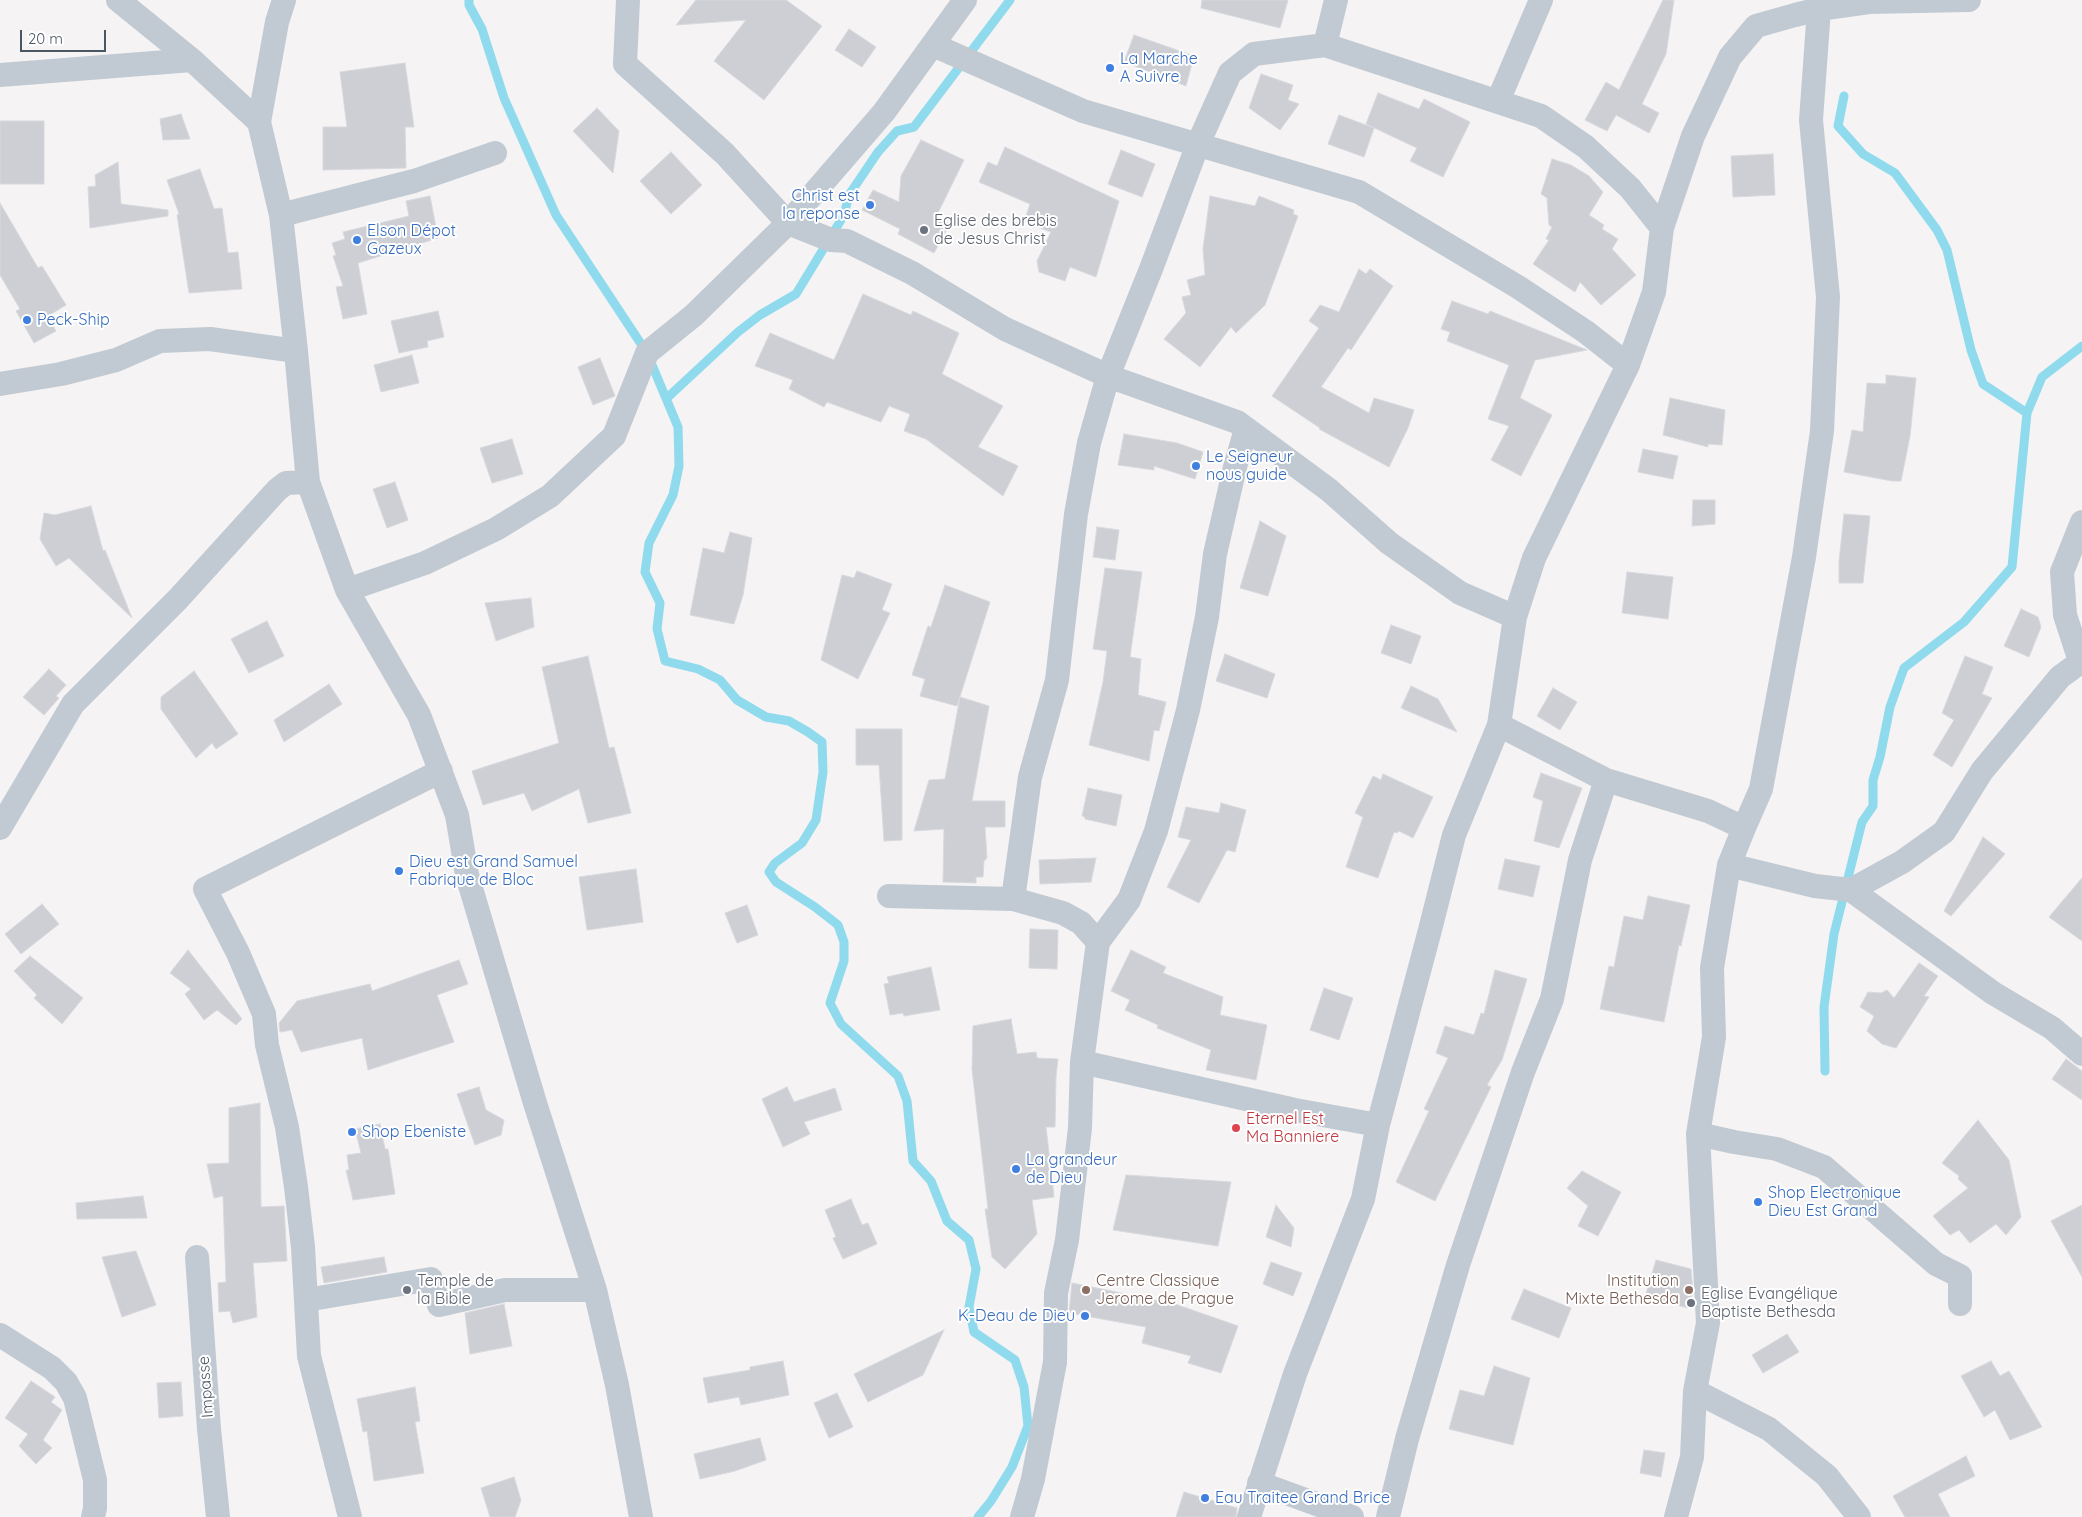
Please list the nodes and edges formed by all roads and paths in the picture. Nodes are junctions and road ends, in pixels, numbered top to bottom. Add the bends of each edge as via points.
1 (118, 0) edge
2 (284, 0) edge
3 (628, 0) edge
4 (965, 0) edge
5 (1336, 0) edge
6 (1541, 0) edge
7 (1969, 0) edge
8 (1869, 1) edge
9 (1819, 9) junction
10 (933, 45) junction
11 (1325, 45) junction
12 (192, 60) junction
13 (0, 75) edge
14 (1498, 101) junction
15 (259, 122) junction
16 (1198, 144) junction
17 (495, 153) dead end
18 (281, 215) junction
19 (788, 223) junction
20 (1662, 228) junction
21 (296, 351) junction
22 (1628, 365) junction
23 (1108, 376) junction
24 (0, 384) edge
25 (1246, 429) junction
26 (308, 482) junction
27 (2082, 522) edge
28 (347, 590) junction
29 (1515, 617) junction
30 (2081, 661) edge
31 (1499, 725) junction
32 (440, 771) junction
33 (1606, 780) junction
34 (0, 828) edge
35 (1744, 828) junction
36 (1729, 865) junction
37 (1851, 890) junction
38 (889, 896) dead end
39 (1013, 899) junction
40 (1098, 942) junction
41 (2082, 1054) edge
42 (1082, 1062) junction
43 (1378, 1125) junction
44 (1698, 1134) junction
45 (197, 1257) dead end
46 (594, 1290) junction
47 (306, 1300) junction
48 (1960, 1304) dead end
49 (0, 1335) edge
50 (1695, 1391) junction
51 (1259, 1483) junction
52 (93, 1517) edge
53 (218, 1517) edge
54 (350, 1517) edge
55 (641, 1517) edge
56 (1022, 1517) edge
57 (1249, 1517) edge
58 (1352, 1517) edge
59 (1388, 1517) edge
60 (1676, 1517) edge
61 (1859, 1517) edge

1 - 12 street
2 - 15 street
3 - 19 street via 625,64 725,154
4 - 10 street
5 - 11 street
6 - 14 street
7 - 8 street
8 - 9 street
9 - 20 street via 1756,26 1730,57 1693,136
9 - 35 street via 1811,120 1828,297 1822,431 1804,557 1761,789
10 - 16 street via 1083,111
10 - 19 street via 884,112
11 - 14 street
11 - 16 street via 1254,54 1230,73
12 - 13 street
12 - 15 street
14 - 20 street via 1541,116 1586,148 1630,188
15 - 18 street
16 - 22 street via 1359,192 1518,287 1586,332
16 - 23 street
17 - 18 street via 414,181
18 - 21 street
19 - 23 street via 831,240 847,241 912,273 1005,329
19 - 28 street via 694,315 647,353 614,436 550,496 496,529 425,563
20 - 22 street via 1654,292
21 - 24 street via 210,339 160,341 116,360 61,374
21 - 26 street
22 - 29 street via 1534,558
23 - 25 street via 1236,422
23 - 39 street via 1089,443 1062,621 1057,680 1030,777
25 - 29 street via 1329,490 1389,544 1460,593
25 - 40 street via 1215,554 1207,617 1188,710 1156,831 1129,900
26 - 28 street
26 - 34 street via 286,483 277,490 178,599 73,704
27 - 30 street via 2062,572 2065,615
28 - 32 street via 419,715
29 - 31 street
30 - 37 street via 2060,677 1982,771 1944,832 1902,862
31 - 33 street
31 - 43 street via 1454,835
32 - 46 street via 457,815 467,875
32 - 47 street via 205,889 238,953 264,1014 267,1044 287,1127 296,1187
33 - 35 street via 1708,811
33 - 59 street via 1580,860 1552,999 1523,1072 1458,1265 1407,1439
35 - 36 street
36 - 37 street via 1815,886
36 - 44 street via 1712,968 1714,1037
37 - 41 street via 1993,993 2052,1028
38 - 39 street
39 - 40 street via 1062,913 1081,923
40 - 42 street
42 - 43 street via 1295,1110
42 - 56 street via 1080,1128 1067,1240 1056,1293 1055,1362 1033,1480
43 - 51 street via 1363,1198 1295,1374
44 - 48 street via 1777,1149 1824,1167 1936,1264 1960,1276
44 - 50 street via 1708,1323
45 - 53 street, Impasse
46 - 47 street via 505,1290 439,1306 432,1279
46 - 55 street via 617,1385
47 - 54 street via 309,1356
49 - 52 street via 52,1368 66,1382 75,1398 95,1480
50 - 60 street via 1692,1457
50 - 61 street via 1769,1429 1827,1476
51 - 57 street
51 - 58 street

